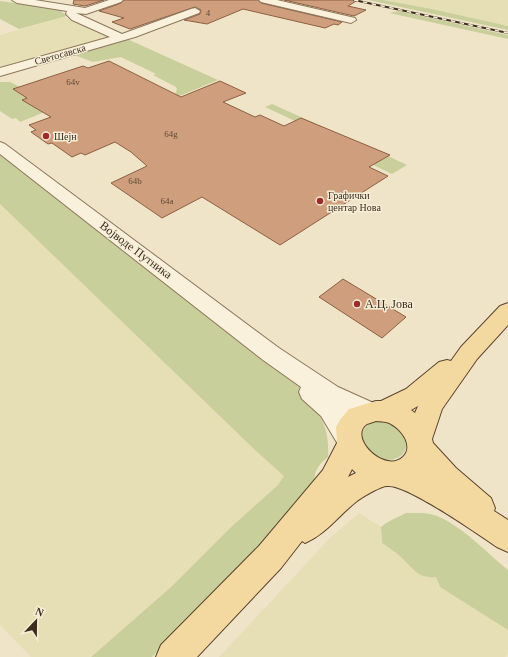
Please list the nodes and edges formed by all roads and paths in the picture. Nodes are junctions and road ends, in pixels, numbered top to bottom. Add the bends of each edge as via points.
1 (118, 0) edge
2 (264, 0) edge
3 (26, 1) edge
4 (69, 4) edge
5 (195, 11) dead end
6 (351, 20) dead end
7 (121, 38) junction
8 (0, 72) edge
9 (0, 147) edge
10 (508, 311) edge
11 (469, 353) junction
12 (271, 354) junction
13 (376, 411) junction
14 (349, 442) junction
15 (420, 444) junction
16 (388, 473) junction
17 (508, 530) edge
18 (508, 537) edge
19 (270, 557) junction
20 (173, 657) edge

1 - 4 street via 86,11
2 - 6 street
3 - 4 street via 52,5
4 - 7 street via 71,14 76,18
5 - 7 street, Светосавска
7 - 8 street, Светосавска
9 - 12 street, Војводе Путника
10 - 11 main road
11 - 13 main road via 415,396
11 - 15 main road via 431,404 422,427
12 - 13 street, Војводе Путника via 329,394 355,408
12 - 14 street, Војводе Путника via 327,406
13 - 14 main road via 354,421 349,431
13 - 15 main road via 392,413 406,420 416,432
14 - 16 main road via 356,457 366,466
14 - 19 main road via 333,479
15 - 16 main road via 415,462 409,468
15 - 17 main road via 446,477
16 - 18 main road via 439,493
16 - 19 main road via 348,491
19 - 20 main road

